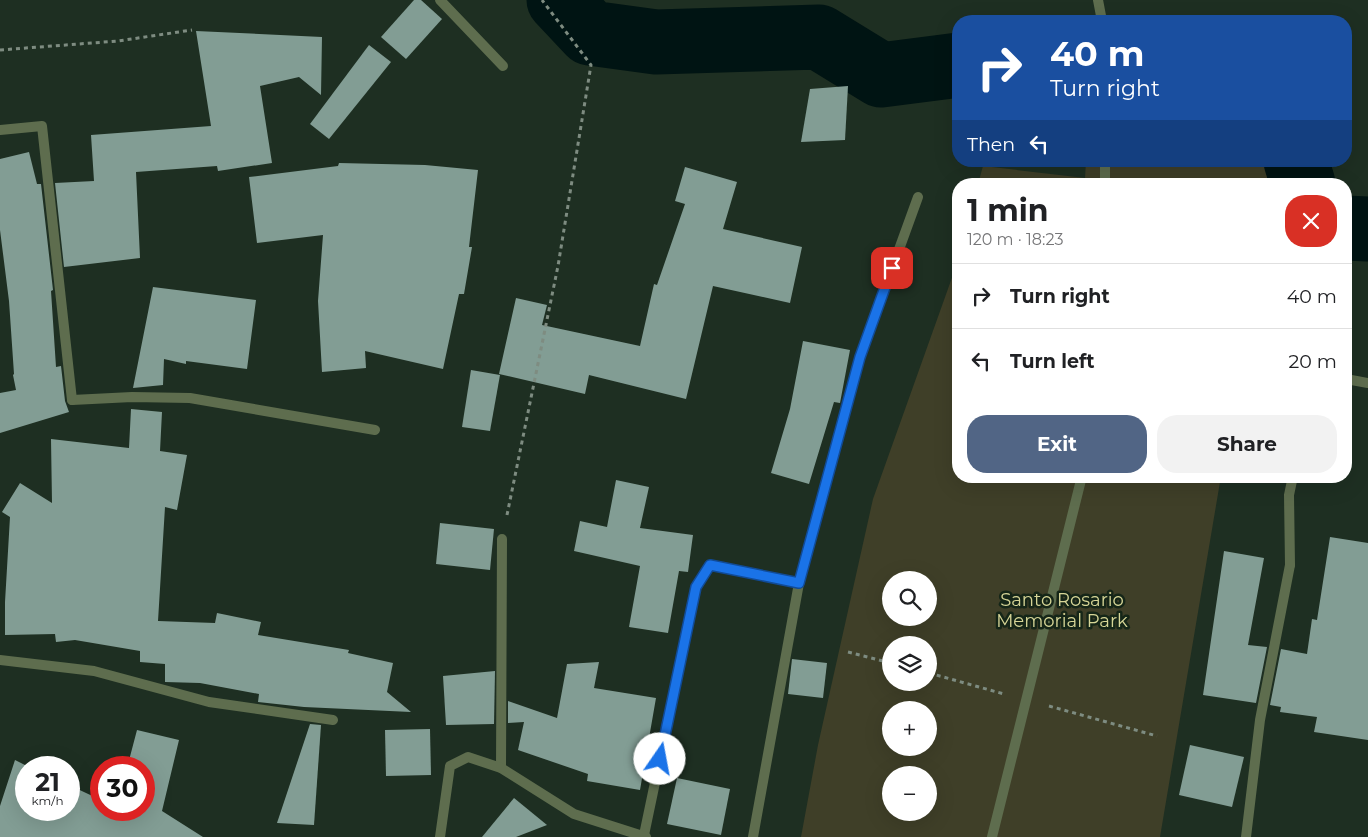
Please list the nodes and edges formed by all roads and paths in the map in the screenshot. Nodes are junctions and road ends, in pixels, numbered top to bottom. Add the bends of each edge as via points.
1 (440, 0) edge
2 (542, 0) edge
3 (1098, 0) edge
4 (1101, 15) edge
5 (192, 30) dead end
6 (0, 50) edge
7 (503, 66) dead end
8 (0, 130) edge
9 (918, 196) dead end
10 (1352, 380) edge
11 (1368, 383) edge
12 (375, 430) dead end
13 (1080, 483) edge
14 (1292, 483) edge
15 (502, 539) joint
16 (799, 583) junction
17 (848, 652) dead end
18 (0, 660) edge
19 (882, 661) edge
20 (332, 720) dead end
21 (502, 768) junction
22 (645, 836) edge
23 (440, 837) edge
24 (753, 837) edge
25 (992, 837) edge
26 (1246, 837) edge

1 - 7 street
2 - 15 path via 591,65 558,266
3 - 4 street
5 - 6 path via 118,41
8 - 12 street via 42,126 72,400 132,396 190,398
9 - 16 street via 860,357
10 - 11 street
13 - 25 street
14 - 26 street via 1290,565 1260,720
15 - 21 street
16 - 22 street via 710,565 696,587
16 - 24 street
17 - 19 path
18 - 20 street via 94,671 209,702
21 - 22 street via 574,814
21 - 23 street via 468,757 450,766

